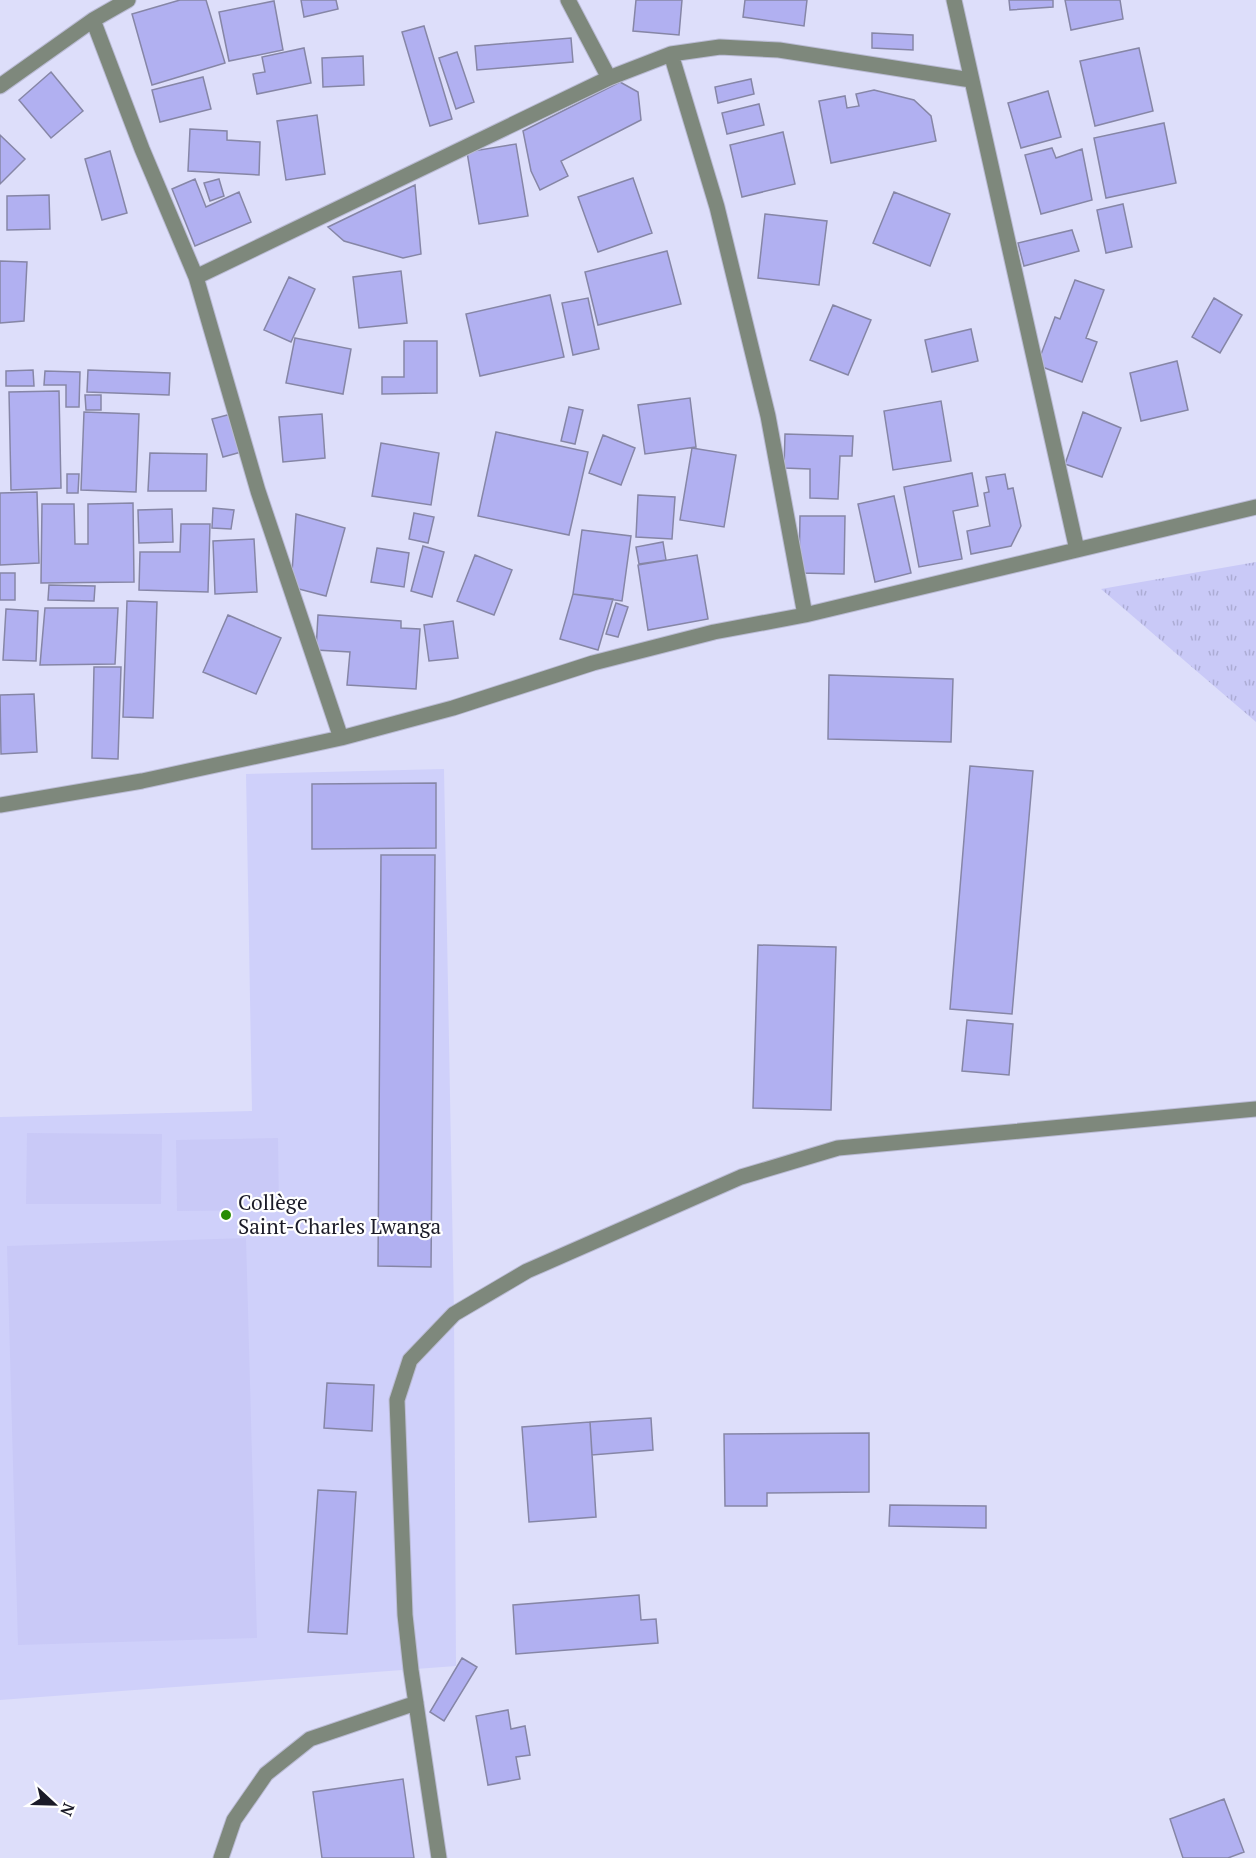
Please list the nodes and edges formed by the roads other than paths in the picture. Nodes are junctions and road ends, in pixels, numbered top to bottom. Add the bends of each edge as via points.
1 (128, 0) edge
2 (568, 0) edge
3 (954, 0) edge
4 (93, 20) junction
5 (671, 54) junction
6 (609, 78) junction
7 (971, 80) junction
8 (0, 86) edge
9 (196, 277) junction
10 (1256, 507) edge
11 (1077, 550) junction
12 (805, 615) junction
13 (340, 738) junction
14 (0, 805) edge
15 (1256, 1109) edge
16 (416, 1703) junction
17 (221, 1858) edge
18 (439, 1858) edge

1 - 4 street
2 - 6 street
3 - 7 street
4 - 8 street
4 - 9 street
5 - 6 street
5 - 7 street via 720,47 779,50
5 - 12 street via 717,207 768,416
6 - 9 street
7 - 11 street
9 - 13 street via 258,491
10 - 11 street
11 - 12 street
12 - 13 street via 714,632 593,663 453,708
13 - 14 street via 142,781
15 - 16 street via 838,1148 741,1177 527,1271 454,1314 410,1360 397,1401 405,1615
16 - 17 street via 310,1739 266,1774 234,1820
16 - 18 street

